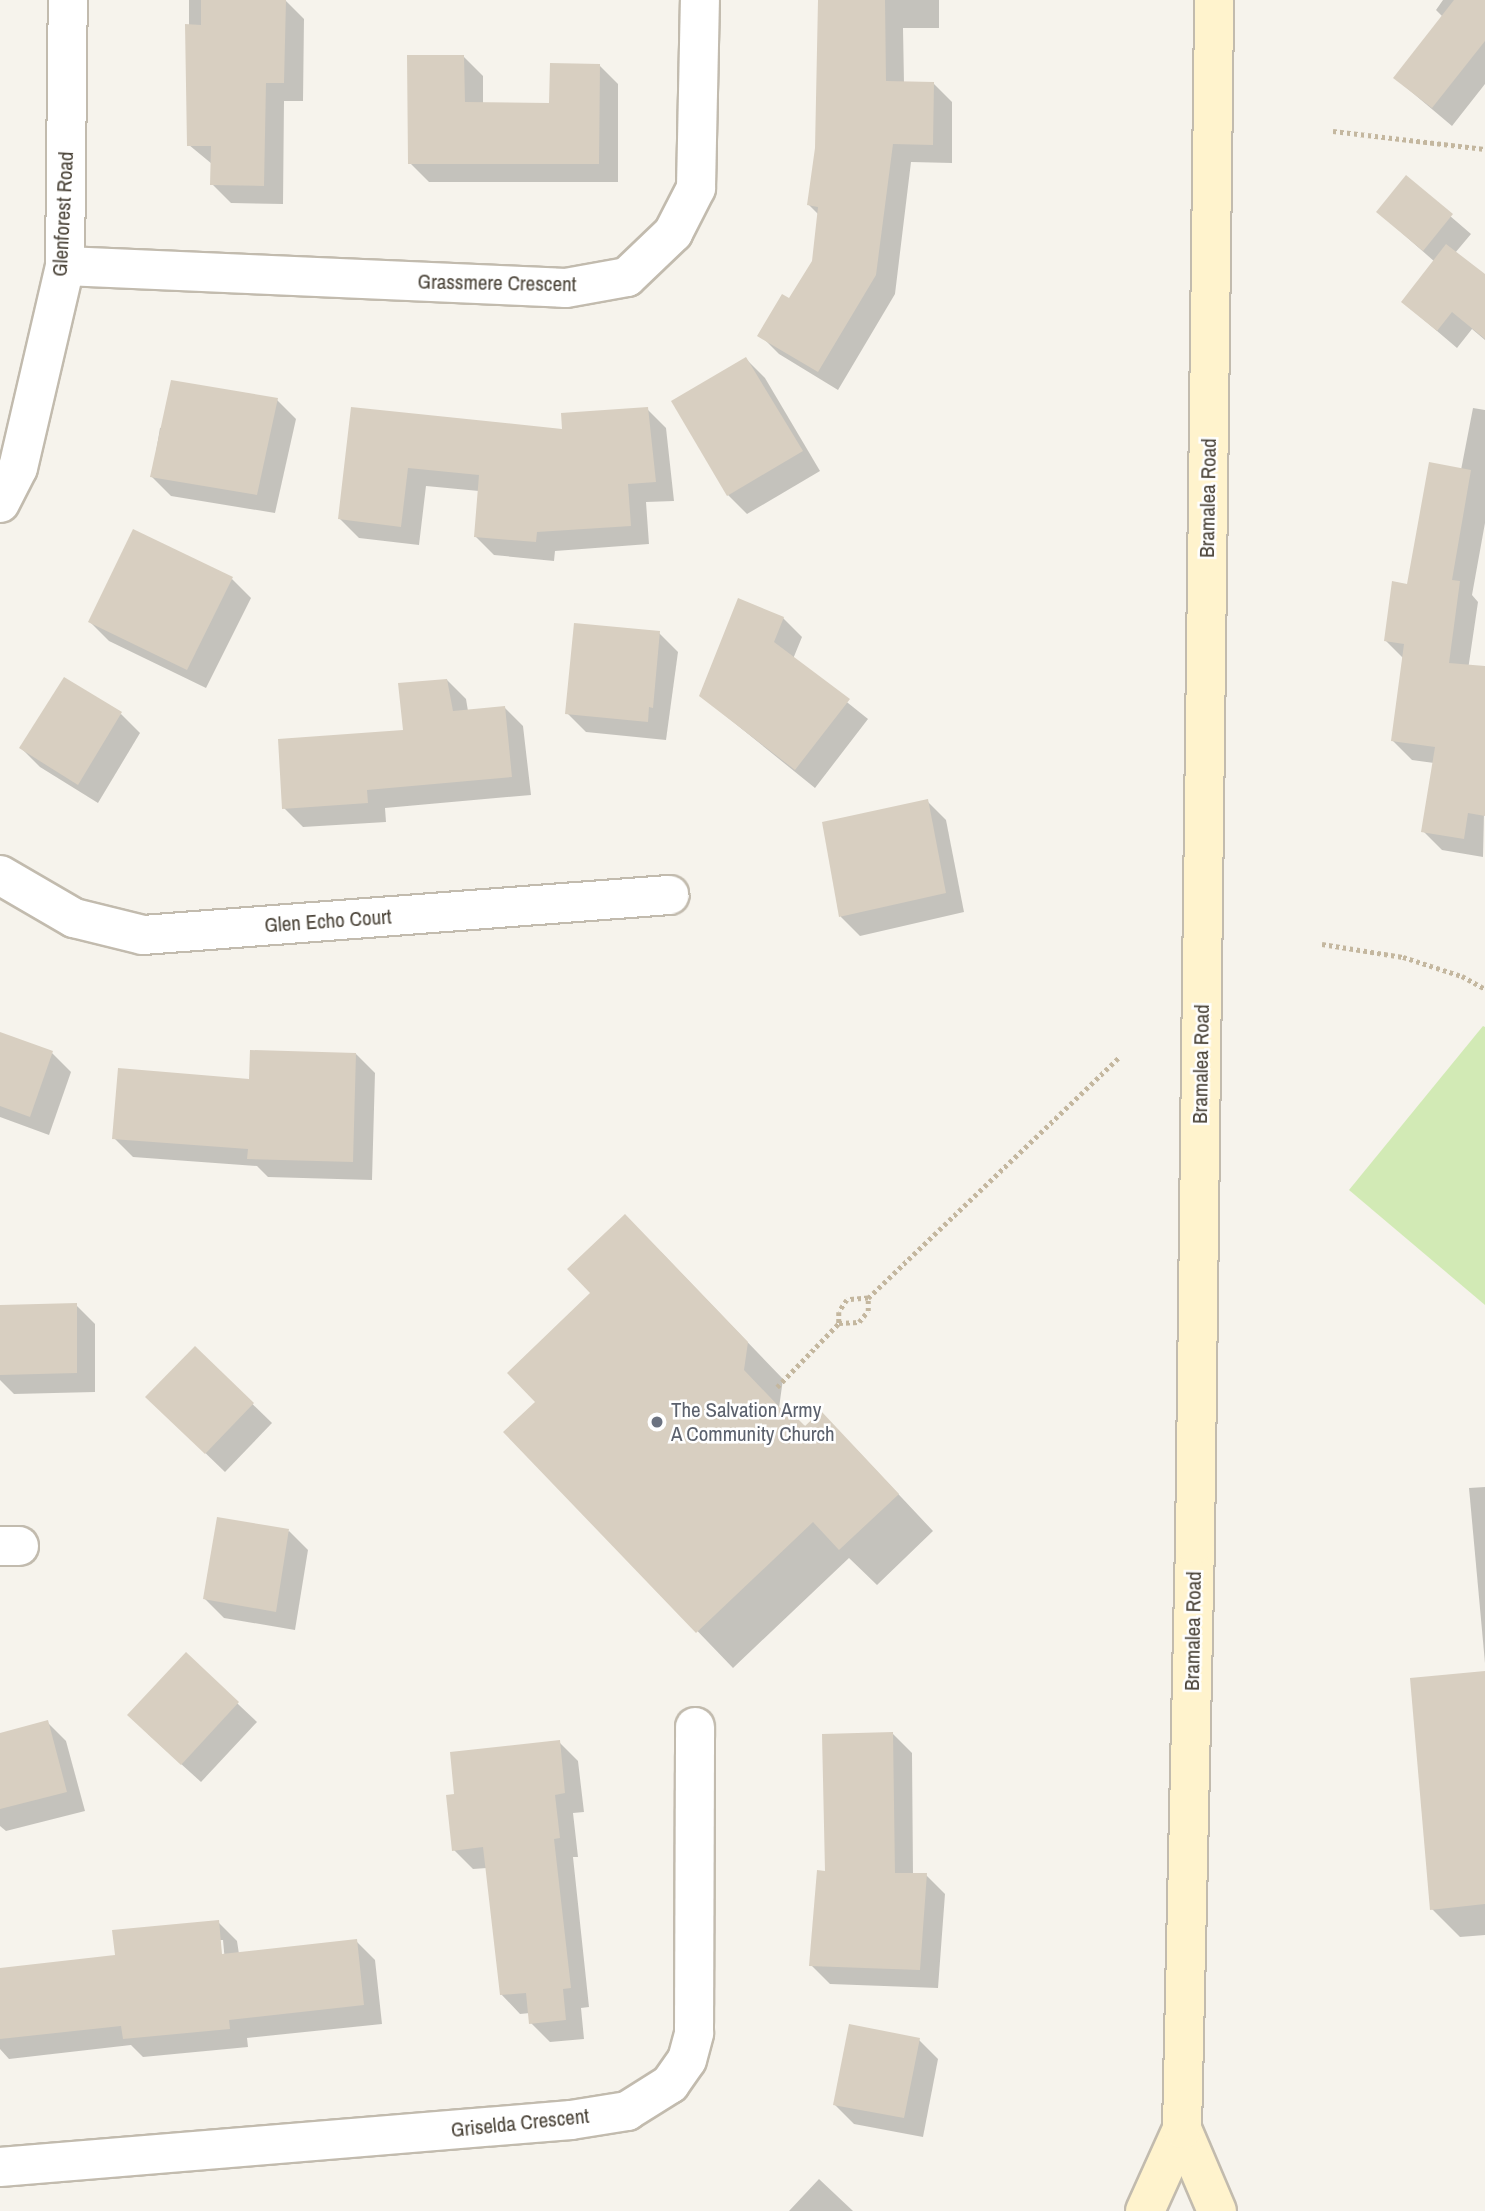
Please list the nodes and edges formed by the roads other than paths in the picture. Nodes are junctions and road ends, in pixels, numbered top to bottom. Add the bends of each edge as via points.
1 (68, 0) edge
2 (700, 0) edge
3 (1214, 0) edge
4 (65, 266) junction
5 (0, 503) edge
6 (0, 875) edge
7 (669, 895) dead end
8 (695, 1727) dead end
9 (1182, 2129) junction
10 (0, 2166) edge
11 (1145, 2211) edge
12 (1217, 2211) edge

1 - 4 street, Glenforest Road
2 - 4 street, Grassmere Crescent via 696,188 673,233 627,277 566,288
3 - 9 main road, Bramalea Road via 1195,1545
4 - 5 street, Glenforest Road via 18,468
6 - 7 street, Glen Echo Court via 74,918 143,935
8 - 10 street, Griselda Crescent via 694,2033 687,2060 670,2084 627,2111 571,2120
9 - 11 main road, Bramalea Road
9 - 12 main road, Bramalea Road

